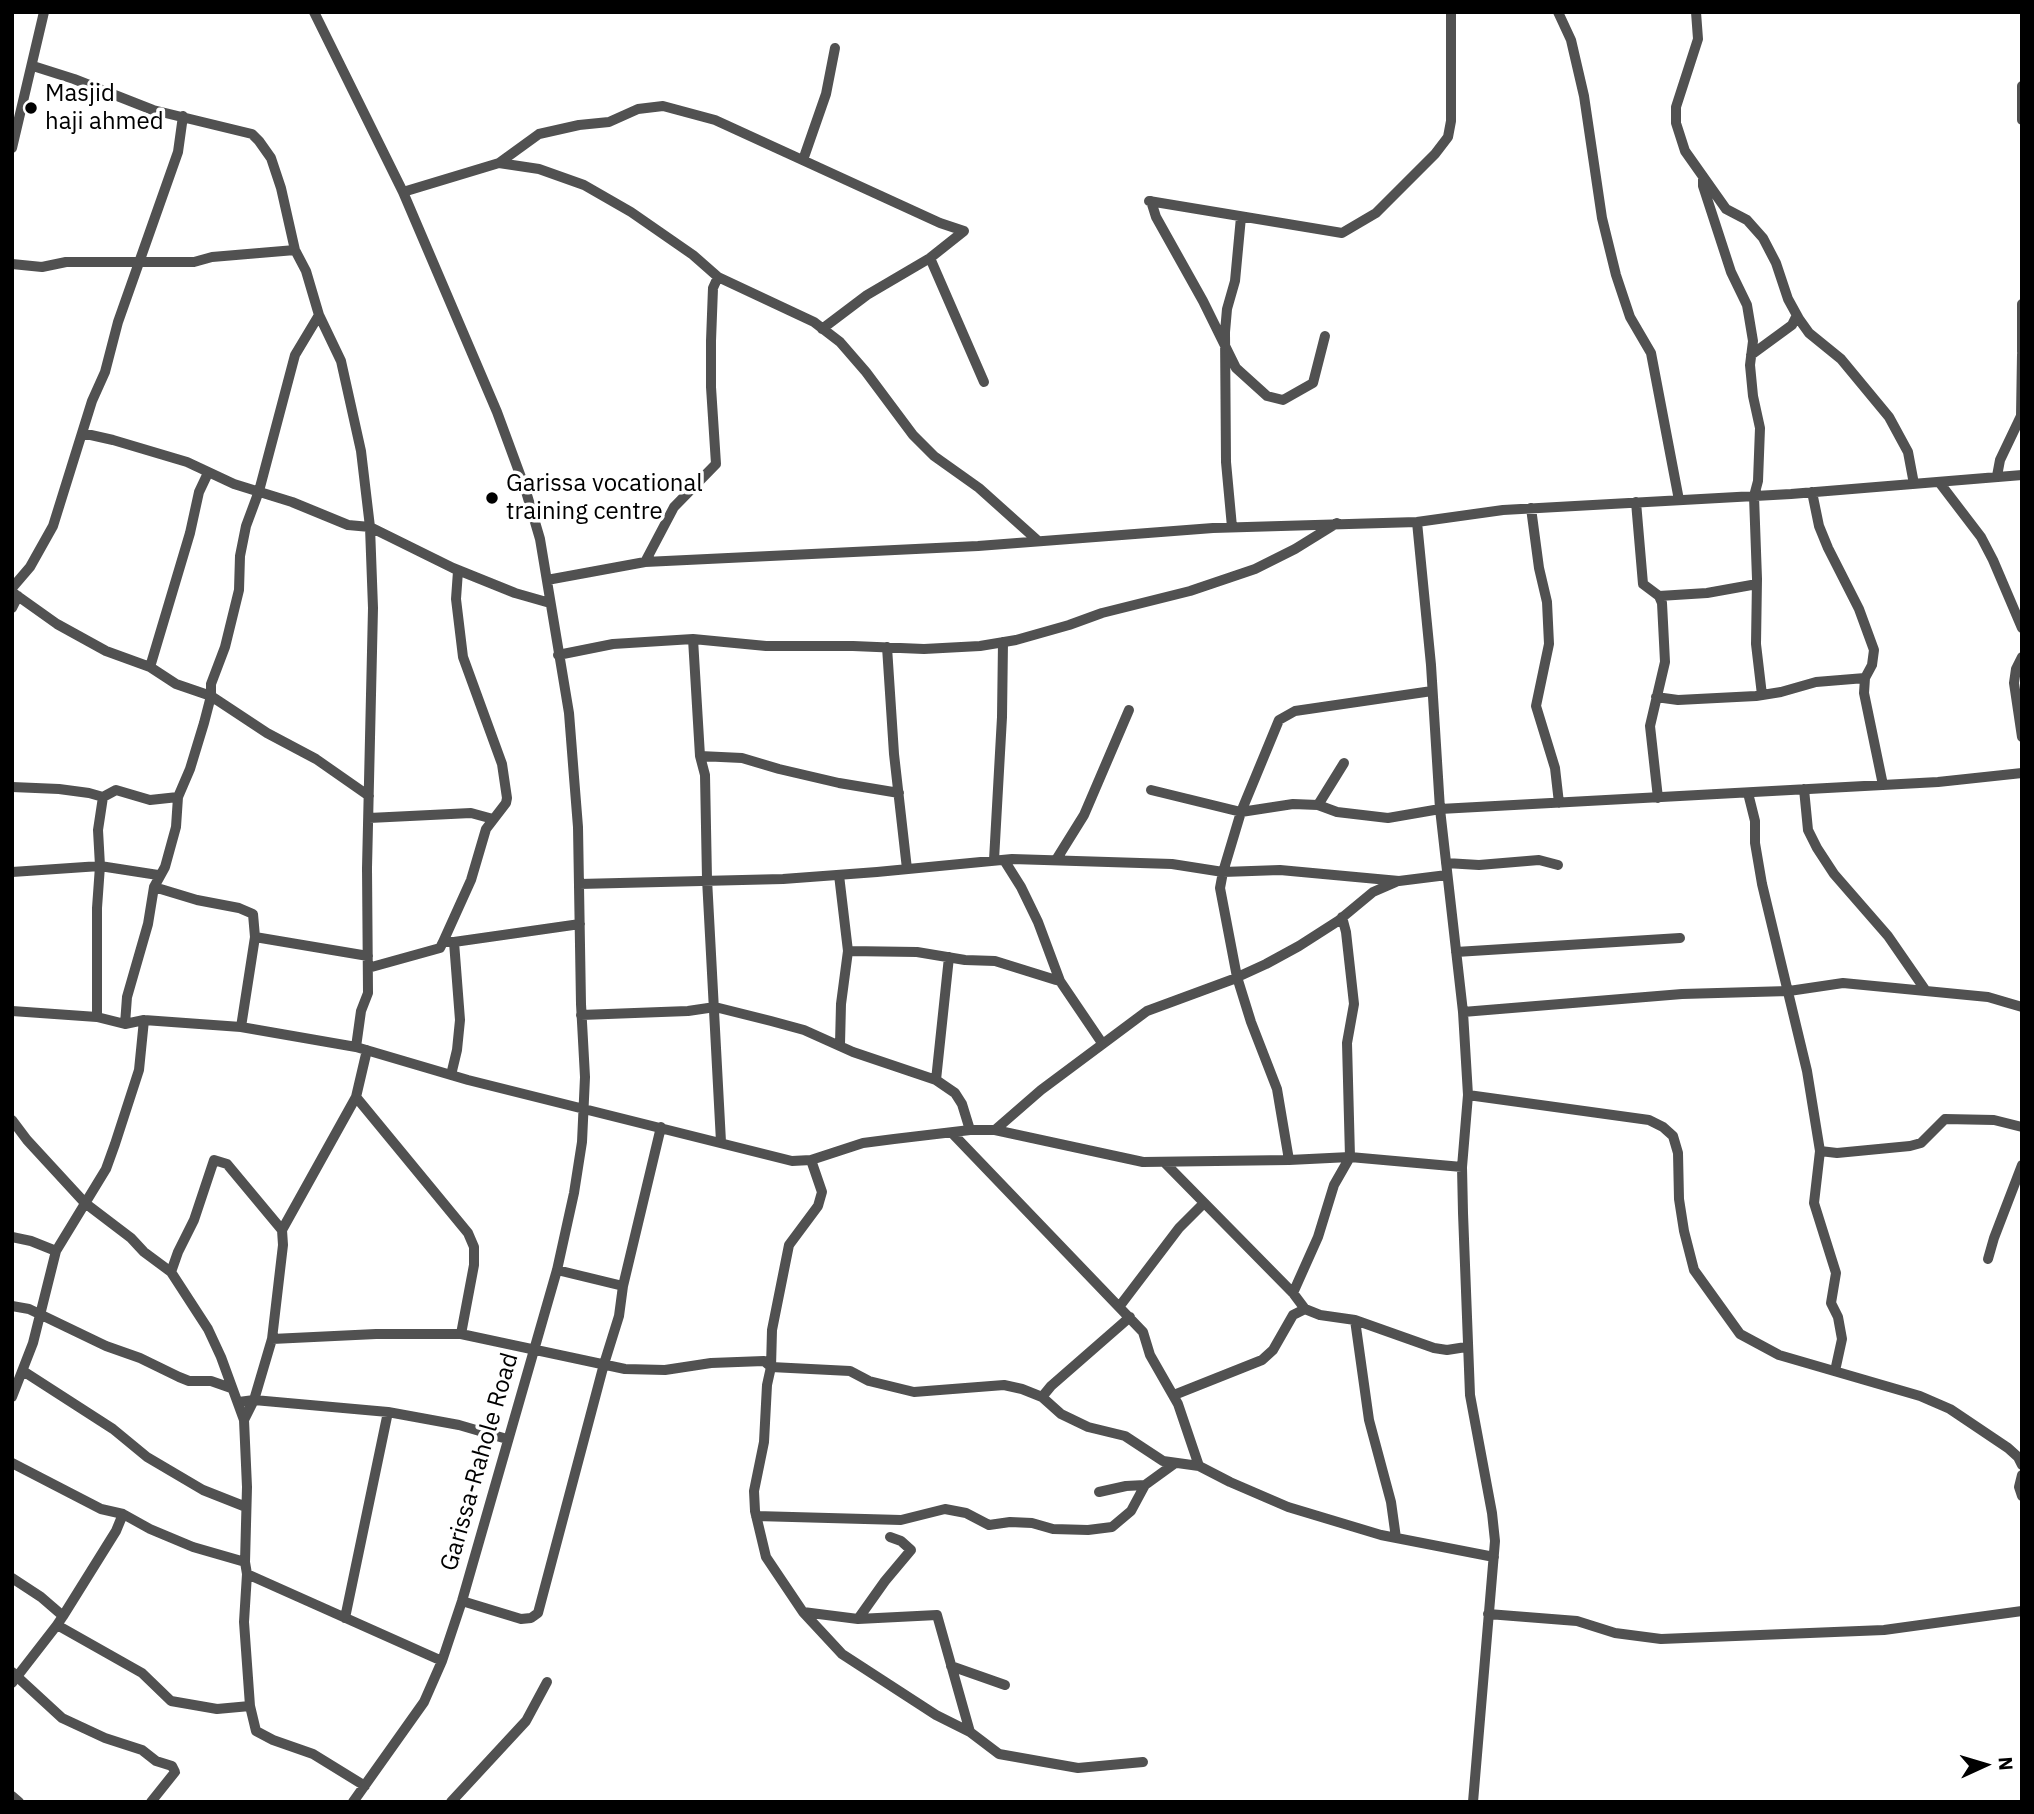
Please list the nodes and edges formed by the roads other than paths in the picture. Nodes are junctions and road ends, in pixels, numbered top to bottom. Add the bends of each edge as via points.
1 (44, 12) edge
2 (314, 12) edge
3 (1451, 12) edge
4 (1558, 12) edge
5 (1696, 12) edge
6 (835, 48) dead end
7 (33, 66) junction
8 (2022, 86) edge
9 (183, 117) junction
10 (2022, 120) edge
11 (12, 148) edge
12 (803, 160) junction
13 (499, 163) junction
14 (1703, 176) junction
15 (403, 192) junction
16 (1241, 217) junction
17 (295, 250) junction
18 (930, 258) junction
19 (141, 262) junction
20 (12, 264) edge
21 (718, 277) junction
22 (2022, 304) edge
23 (319, 315) junction
24 (1797, 315) junction
25 (822, 329) junction
26 (1325, 335) dead end
27 (1225, 346) junction
28 (2022, 353) edge
29 (1751, 355) junction
30 (984, 382) dead end
31 (2021, 416) edge
32 (82, 433) junction
33 (208, 473) junction
34 (2022, 475) edge
35 (1997, 476) junction
36 (1939, 482) junction
37 (1914, 484) junction
38 (259, 491) junction
39 (1812, 492) junction
40 (1754, 496) junction
41 (1679, 500) junction
42 (1636, 502) junction
43 (1531, 508) junction
44 (1417, 522) junction
45 (1338, 523) junction
46 (370, 527) junction
47 (1232, 527) junction
48 (1037, 540) junction
49 (645, 562) junction
50 (458, 570) junction
51 (547, 580) junction
52 (1757, 584) junction
53 (14, 592) edge
54 (1659, 596) junction
55 (550, 603) junction
56 (12, 608) edge
57 (2022, 628) edge
58 (693, 639) junction
59 (1003, 642) junction
60 (887, 647) junction
61 (558, 655) junction
62 (2022, 657) edge
63 (150, 667) junction
64 (1865, 678) junction
65 (1432, 691) junction
66 (1762, 695) junction
67 (211, 696) junction
68 (1656, 697) junction
69 (1129, 710) dead end
70 (2022, 737) edge
71 (700, 756) junction
72 (1344, 763) dead end
73 (2022, 773) edge
74 (1882, 785) junction
75 (12, 787) edge
76 (1804, 789) junction
77 (1151, 790) dead end
78 (899, 793) junction
79 (1748, 793) junction
80 (369, 796) junction
81 (103, 797) junction
82 (178, 797) junction
83 (1658, 798) junction
84 (1559, 803) junction
85 (1318, 805) junction
86 (1440, 809) junction
87 (1241, 812) junction
88 (369, 818) junction
89 (493, 818) junction
90 (999, 860) junction
91 (1056, 860) junction
92 (1446, 863) junction
93 (1558, 865) dead end
94 (100, 866) junction
95 (907, 869) junction
96 (12, 872) edge
97 (1223, 872) junction
98 (839, 875) junction
99 (1447, 875) junction
100 (158, 876) junction
101 (707, 880) junction
102 (1399, 881) junction
103 (579, 884) junction
104 (154, 887) junction
105 (1342, 917) junction
106 (580, 924) junction
107 (255, 937) junction
108 (1680, 938) dead end
109 (443, 942) junction
110 (454, 943) junction
111 (848, 951) junction
112 (1456, 952) junction
113 (368, 956) junction
114 (949, 957) junction
115 (369, 968) junction
116 (1237, 977) junction
117 (1060, 981) junction
118 (1926, 990) junction
119 (1788, 991) junction
120 (715, 1007) junction
121 (2022, 1007) edge
122 (12, 1011) edge
123 (1463, 1012) junction
124 (581, 1016) junction
125 (97, 1017) junction
126 (144, 1020) junction
127 (125, 1024) junction
128 (241, 1027) junction
129 (1102, 1043) junction
130 (840, 1044) junction
131 (356, 1047) junction
132 (367, 1050) junction
133 (451, 1075) junction
134 (936, 1080) junction
135 (1468, 1095) junction
136 (356, 1097) junction
137 (584, 1109) junction
138 (12, 1120) edge
139 (2022, 1127) edge
140 (661, 1128) junction
141 (970, 1130) junction
142 (995, 1130) junction
143 (952, 1133) junction
144 (721, 1142) junction
145 (1820, 1152) junction
146 (1350, 1157) junction
147 (811, 1160) junction
148 (1289, 1160) junction
149 (1165, 1163) junction
150 (2022, 1166) edge
151 (1462, 1167) junction
152 (85, 1203) junction
153 (1204, 1203) junction
154 (282, 1230) junction
155 (12, 1237) edge
156 (56, 1251) junction
157 (1988, 1259) dead end
158 (557, 1270) junction
159 (171, 1272) junction
160 (623, 1286) junction
161 (1293, 1293) junction
162 (12, 1306) edge
163 (1119, 1307) junction
164 (1305, 1308) junction
165 (41, 1316) junction
166 (1130, 1317) junction
167 (1355, 1320) junction
168 (461, 1334) junction
169 (272, 1339) junction
170 (1466, 1347) junction
171 (534, 1348) junction
172 (604, 1364) junction
173 (771, 1367) junction
174 (23, 1371) junction
175 (1835, 1371) junction
176 (231, 1388) junction
177 (1174, 1395) junction
178 (12, 1396) edge
179 (1042, 1397) junction
180 (254, 1400) junction
181 (239, 1402) junction
182 (388, 1412) junction
183 (244, 1420) junction
184 (507, 1439) junction
185 (12, 1462) edge
186 (1174, 1464) junction
187 (2022, 1465) edge
188 (1199, 1466) junction
189 (2022, 1475) edge
190 (1144, 1485) junction
191 (1099, 1492) dead end
192 (2022, 1496) edge
193 (246, 1507) junction
194 (123, 1514) junction
195 (756, 1516) junction
196 (890, 1537) dead end
197 (1395, 1538) junction
198 (1494, 1558) junction
199 (245, 1562) junction
200 (247, 1574) junction
201 (12, 1578) edge
202 (462, 1601) junction
203 (2022, 1611) edge
204 (803, 1612) junction
205 (1488, 1614) junction
206 (63, 1616) junction
207 (345, 1618) junction
208 (859, 1619) junction
209 (57, 1625) junction
210 (442, 1661) junction
211 (951, 1666) junction
212 (14, 1677) edge
213 (547, 1682) dead end
214 (1005, 1685) dead end
215 (250, 1706) junction
216 (970, 1732) junction
217 (1143, 1762) dead end
218 (365, 1786) junction
219 (12, 1796) edge
220 (19, 1802) edge
221 (151, 1802) edge
222 (353, 1802) edge
223 (451, 1802) edge
224 (1473, 1802) edge

1 - 7 street
2 - 15 street, Garissa-Rahole Road
3 - 16 street via 1448,137 1376,213 1342,233
4 - 41 street via 1571,40 1584,96 1602,218 1616,275 1630,317 1651,353
5 - 14 street via 1698,39 1680,90 1676,123 1685,150
6 - 12 street via 826,94
7 - 9 street
7 - 11 street
8 - 10 street
9 - 17 street via 252,134 259,141 271,158 281,188
9 - 19 street via 178,152
12 - 13 street via 715,120 663,106 638,109 609,122 539,134
12 - 18 street via 964,231
13 - 15 street
13 - 21 street via 539,169 583,185 631,212
14 - 24 street via 1726,209 1747,220 1763,238
14 - 29 street via 1731,272 1747,305
15 - 51 street, Garissa-Rahole Road via 501,425 536,526
16 - 27 street
16 - 27 street via 1150,201
17 - 19 street via 194,262
17 - 23 street
18 - 25 street via 867,295
18 - 30 street
19 - 20 street
19 - 32 street
21 - 25 street
21 - 49 street via 713,288 711,341 716,464 674,507
22 - 28 street
23 - 38 street via 295,355
23 - 46 street via 341,361 351,398
24 - 29 street via 1792,325
24 - 37 street via 1889,416 1908,452
25 - 48 street via 840,342 934,456 979,488
26 - 27 street via 1314,383 1283,400 1268,396 1244,376
27 - 47 street
28 - 31 street
29 - 40 street via 1760,428
31 - 35 street
32 - 33 street via 113,439
32 - 53 street via 53,526
33 - 38 street
33 - 63 street
34 - 35 street
35 - 36 street
36 - 37 street
36 - 57 street via 1981,537
37 - 39 street
38 - 46 street via 348,525
38 - 67 street via 246,526 239,590
39 - 40 street
39 - 64 street via 1819,526 1874,650
40 - 41 street
40 - 52 street
41 - 42 street
42 - 43 street
42 - 54 street via 1643,584
43 - 44 street
43 - 84 street via 1547,602 1549,644 1536,706 1555,768
44 - 45 street
44 - 65 street
45 - 47 street
45 - 59 street via 1295,549 1226,580
46 - 50 street
46 - 80 street
47 - 48 street
48 - 49 street
49 - 51 street
50 - 55 street
50 - 89 street via 456,599 463,657 502,764 506,790 506,803
51 - 55 street, Garissa-Rahole Road
52 - 54 street
52 - 66 street via 1756,644
53 - 56 street
53 - 63 street via 57,624 106,651
54 - 68 street via 1664,662
55 - 61 street, Garissa-Rahole Road
58 - 60 street via 766,646
58 - 61 street via 613,644
58 - 71 street
59 - 60 street via 924,649
59 - 90 street
60 - 78 street
61 - 103 street, Garissa-Rahole Road via 570,726
62 - 70 street via 2014,683
63 - 67 street via 176,684
64 - 66 street via 1816,682
64 - 74 street
65 - 86 street
65 - 87 street via 1295,712 1279,720
66 - 68 street
67 - 80 street
67 - 82 street
68 - 83 street via 1650,726
69 - 91 street via 1084,815
71 - 78 street via 742,758
71 - 101 street via 705,775
72 - 85 street
73 - 74 street
74 - 76 street
75 - 81 street
76 - 79 street
76 - 118 street via 1808,830 1817,848
77 - 87 street
78 - 95 street
79 - 83 street
79 - 119 street via 1762,884
80 - 88 street
81 - 82 street via 116,790 150,800
81 - 94 street via 97,830
82 - 100 street via 176,827
83 - 84 street
84 - 86 street
85 - 86 street via 1388,818
85 - 87 street
86 - 92 street
87 - 97 street
88 - 89 street via 471,813
88 - 113 street
89 - 109 street
90 - 91 street
90 - 95 street
90 - 117 street via 1021,887
91 - 97 street via 1172,864
92 - 93 street via 1539,860
92 - 99 street
94 - 96 street
94 - 100 street
94 - 125 street
95 - 98 street
97 - 102 street via 1280,870
97 - 116 street via 1220,888
98 - 101 street
98 - 111 street
99 - 102 street
99 - 112 street
100 - 104 street
101 - 103 street
101 - 120 street
102 - 105 street via 1373,892
103 - 106 street, Garissa-Rahole Road
104 - 107 street via 239,908 253,915
104 - 127 street via 127,997
105 - 116 street via 1299,946
105 - 146 street via 1354,1004 1347,1043
106 - 110 street
106 - 124 street, Garissa-Rahole Road
107 - 113 street
107 - 128 street
108 - 112 street
109 - 110 street
109 - 115 street via 440,948
110 - 133 street via 460,1020
111 - 114 street
111 - 130 street
112 - 123 street
113 - 115 street
114 - 117 street via 995,961
114 - 134 street
115 - 131 street
116 - 129 street via 1147,1011
116 - 148 street via 1277,1089
117 - 129 street
118 - 119 street via 1843,984
118 - 121 street
119 - 123 street via 1682,994
119 - 145 street
120 - 124 street
120 - 130 street
120 - 144 street
122 - 125 street
123 - 135 street
124 - 137 street, Garissa-Rahole Road
125 - 127 street
126 - 127 street
126 - 128 street
126 - 152 street via 139,1070 106,1168
128 - 131 street
129 - 142 street
130 - 134 street
131 - 132 street
132 - 133 street
132 - 136 street
133 - 137 street
134 - 141 street via 955,1093
135 - 151 street
135 - 175 street via 1649,1120 1663,1127 1673,1136 1678,1153 1679,1199 1695,1270 1716,1303 1740,1334 1759,1346
136 - 154 street
136 - 168 street via 468,1233 474,1265
137 - 140 street
137 - 158 street, Garissa-Rahole Road via 574,1193
138 - 152 street
139 - 145 street via 1994,1119 1945,1119 1921,1143 1910,1146
140 - 144 street
140 - 160 street
141 - 142 street
141 - 143 street
142 - 149 street
143 - 147 street via 863,1143
143 - 163 street
144 - 147 street via 792,1161
145 - 175 street via 1814,1203 1836,1273 1830,1303 1842,1339
146 - 148 street
146 - 151 street
146 - 161 street via 1334,1185
147 - 173 street via 822,1192 784,1260
148 - 149 street
149 - 153 street
150 - 157 street
151 - 170 street
152 - 156 street
152 - 159 street
153 - 161 street
153 - 163 street via 1179,1228
154 - 159 street via 227,1164 214,1160
154 - 169 street
155 - 156 street
156 - 165 street
158 - 160 street
158 - 171 street, Garissa-Rahole Road
159 - 176 street via 208,1329
160 - 172 street
161 - 164 street
162 - 165 street
163 - 166 street
164 - 167 street
164 - 177 street via 1293,1315 1262,1360
165 - 174 street
165 - 176 street via 178,1377
166 - 177 street via 1143,1332 1150,1355
166 - 179 street
167 - 170 street via 1434,1348
167 - 197 street via 1369,1420 1391,1502
168 - 169 street
168 - 171 street
169 - 180 street
170 - 198 street via 1470,1395 1493,1513
171 - 172 street
171 - 184 street, Garissa-Rahole Road
172 - 173 street via 665,1370 764,1361
172 - 202 street via 538,1613 521,1619
173 - 179 street via 850,1371 869,1381 914,1392 1004,1385
173 - 195 street via 754,1491
174 - 178 street
174 - 193 street via 113,1429 147,1457 203,1490
175 - 187 street via 1950,1409 2008,1448
176 - 181 street
177 - 188 street
179 - 186 street via 1061,1414 1088,1427 1125,1436
180 - 181 street
180 - 182 street
180 - 183 street
181 - 183 street
182 - 184 street
182 - 207 street
183 - 193 street
184 - 202 street, Garissa-Rahole Road
185 - 194 street via 101,1510
186 - 188 street
186 - 190 street
188 - 197 street via 1288,1507
189 - 192 street
190 - 191 street
190 - 195 street via 1132,1511 1112,1527 1088,1530 1021,1522 989,1525 945,1509 901,1520
193 - 199 street
194 - 199 street via 193,1547
194 - 206 street
195 - 204 street via 766,1557
196 - 208 street via 911,1550
197 - 198 street
198 - 205 street
199 - 200 street
200 - 207 street
200 - 215 street via 244,1622
201 - 206 street
202 - 210 street, Garissa-Rahole Road
203 - 205 street via 1884,1630 1661,1639 1615,1633 1577,1621
204 - 208 street
204 - 216 street via 842,1654
205 - 224 street
206 - 209 street
207 - 210 street
208 - 211 street via 937,1615
209 - 212 street
209 - 215 street via 142,1673 171,1701 217,1709
210 - 218 street, Garissa-Rahole Road via 424,1702
211 - 214 street
211 - 216 street
212 - 221 street via 62,1717 172,1766 175,1772
213 - 223 street via 526,1721
215 - 218 street via 256,1731 313,1754
216 - 217 street via 999,1754 1077,1768
218 - 222 street, Garissa-Rahole Road
219 - 220 street

